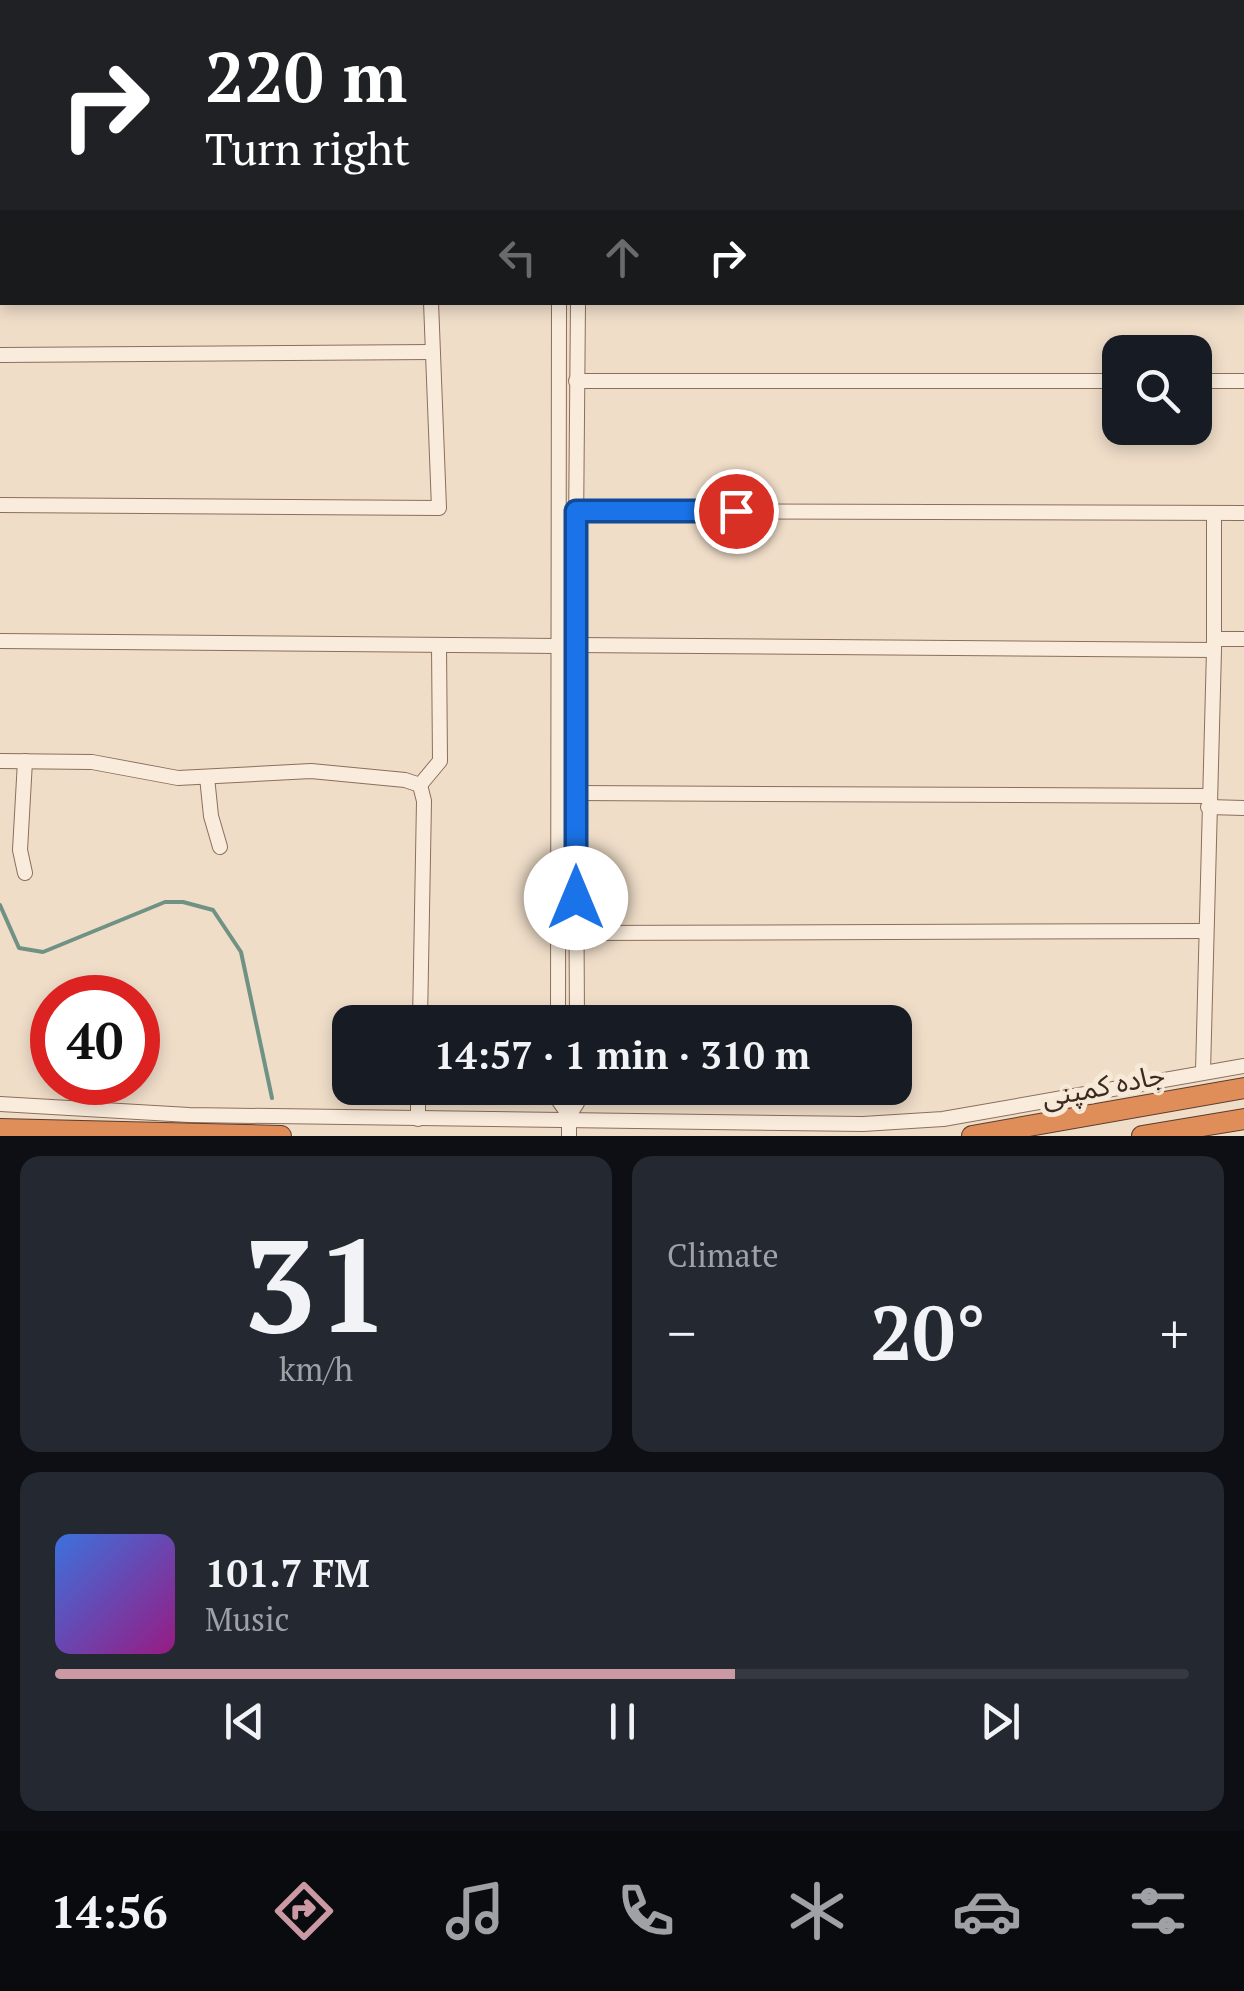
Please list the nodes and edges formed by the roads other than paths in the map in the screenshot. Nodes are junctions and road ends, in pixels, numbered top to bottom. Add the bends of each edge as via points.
1 (432, 305) edge
2 (559, 305) edge
3 (578, 305) edge
4 (432, 352) junction
5 (0, 355) edge
6 (576, 381) junction
7 (1102, 381) edge
8 (1212, 382) edge
9 (1244, 382) edge
10 (0, 504) edge
11 (576, 511) junction
12 (1214, 512) junction
13 (1244, 513) edge
14 (557, 546) junction
15 (576, 546) junction
16 (1244, 638) edge
17 (0, 641) edge
18 (1214, 644) junction
19 (439, 645) junction
20 (574, 645) junction
21 (556, 646) junction
22 (557, 754) junction
23 (575, 754) junction
24 (0, 761) edge
25 (25, 762) junction
26 (207, 776) junction
27 (420, 785) junction
28 (576, 794) junction
29 (1208, 801) junction
30 (1244, 808) edge
31 (220, 847) dead end
32 (25, 873) dead end
33 (1206, 931) junction
34 (576, 933) junction
35 (420, 1005) edge
36 (558, 1005) edge
37 (577, 1005) edge
38 (1244, 1066) edge
39 (1203, 1072) junction
40 (1244, 1088) edge
41 (0, 1104) edge
42 (418, 1105) edge
43 (418, 1118) junction
44 (1244, 1119) edge
45 (569, 1124) edge
46 (0, 1129) edge
47 (282, 1136) edge
48 (972, 1136) edge
49 (1142, 1136) edge

1 - 4 street
2 - 14 street
3 - 6 street
4 - 5 street
4 - 10 street via 439,508
6 - 7 street
6 - 11 street
8 - 9 street
11 - 12 street
11 - 15 street
12 - 13 street
12 - 18 street
14 - 15 street
14 - 21 street
15 - 20 street
16 - 18 street
17 - 19 street
18 - 20 street
18 - 29 street
19 - 21 street
19 - 27 street via 440,761
20 - 23 street
21 - 22 street
22 - 23 street
22 - 36 street
23 - 28 street
24 - 25 street
25 - 26 street via 92,762 146,774
25 - 32 street
26 - 27 street via 311,771
26 - 31 street
27 - 35 street
28 - 29 street
28 - 34 street
29 - 30 street
29 - 33 street
33 - 34 street
33 - 39 street
34 - 37 street
38 - 39 street
39 - 45 street via 943,1119
40 - 48 highway, جاده کمپنی
41 - 43 street
42 - 43 street
43 - 45 street
44 - 49 highway, جاده کمپنی
46 - 47 highway

